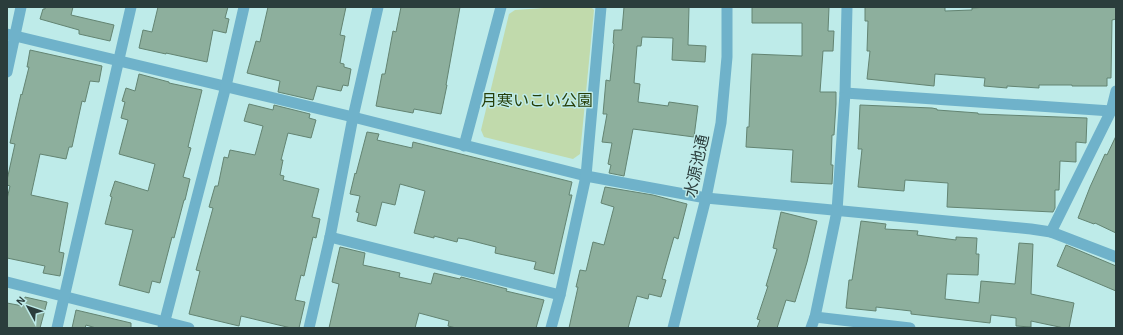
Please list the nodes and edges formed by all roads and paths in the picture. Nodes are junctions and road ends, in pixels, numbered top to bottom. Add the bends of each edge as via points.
1 (21, 7) edge
2 (131, 7) edge
3 (244, 7) edge
4 (378, 7) edge
5 (501, 7) edge
6 (601, 7) edge
7 (727, 7) edge
8 (847, 7) edge
9 (11, 35) edge
10 (120, 61) junction
11 (7, 72) edge
12 (226, 86) junction
13 (1116, 91) edge
14 (845, 94) junction
15 (1111, 110) junction
16 (354, 117) junction
17 (464, 146) junction
18 (586, 176) junction
19 (706, 198) junction
20 (837, 211) junction
21 (1051, 232) junction
22 (330, 237) junction
23 (1116, 257) edge
24 (7, 282) edge
25 (560, 295) junction
26 (65, 296) junction
27 (813, 323) edge
28 (164, 325) edge
29 (57, 328) edge
30 (189, 328) edge
31 (309, 328) edge
32 (551, 328) edge
33 (673, 328) edge
34 (910, 328) edge

1 - 9 street
2 - 10 street
3 - 12 street
4 - 16 street
5 - 17 street
6 - 18 street
7 - 19 street, 水源池通 via 727,58 721,123
8 - 14 street
9 - 10 street
9 - 11 street
10 - 12 street
10 - 26 street
12 - 16 street
12 - 28 street
13 - 15 street
14 - 15 street
14 - 20 street
15 - 21 street
16 - 17 street
16 - 22 street
17 - 18 street
18 - 19 street
18 - 25 street
19 - 20 street
19 - 33 street, 水源池通
20 - 21 street
20 - 27 street
21 - 23 street
22 - 25 street
22 - 31 street
24 - 26 street
25 - 32 street
26 - 28 street
26 - 29 street
27 - 34 street
28 - 30 street

